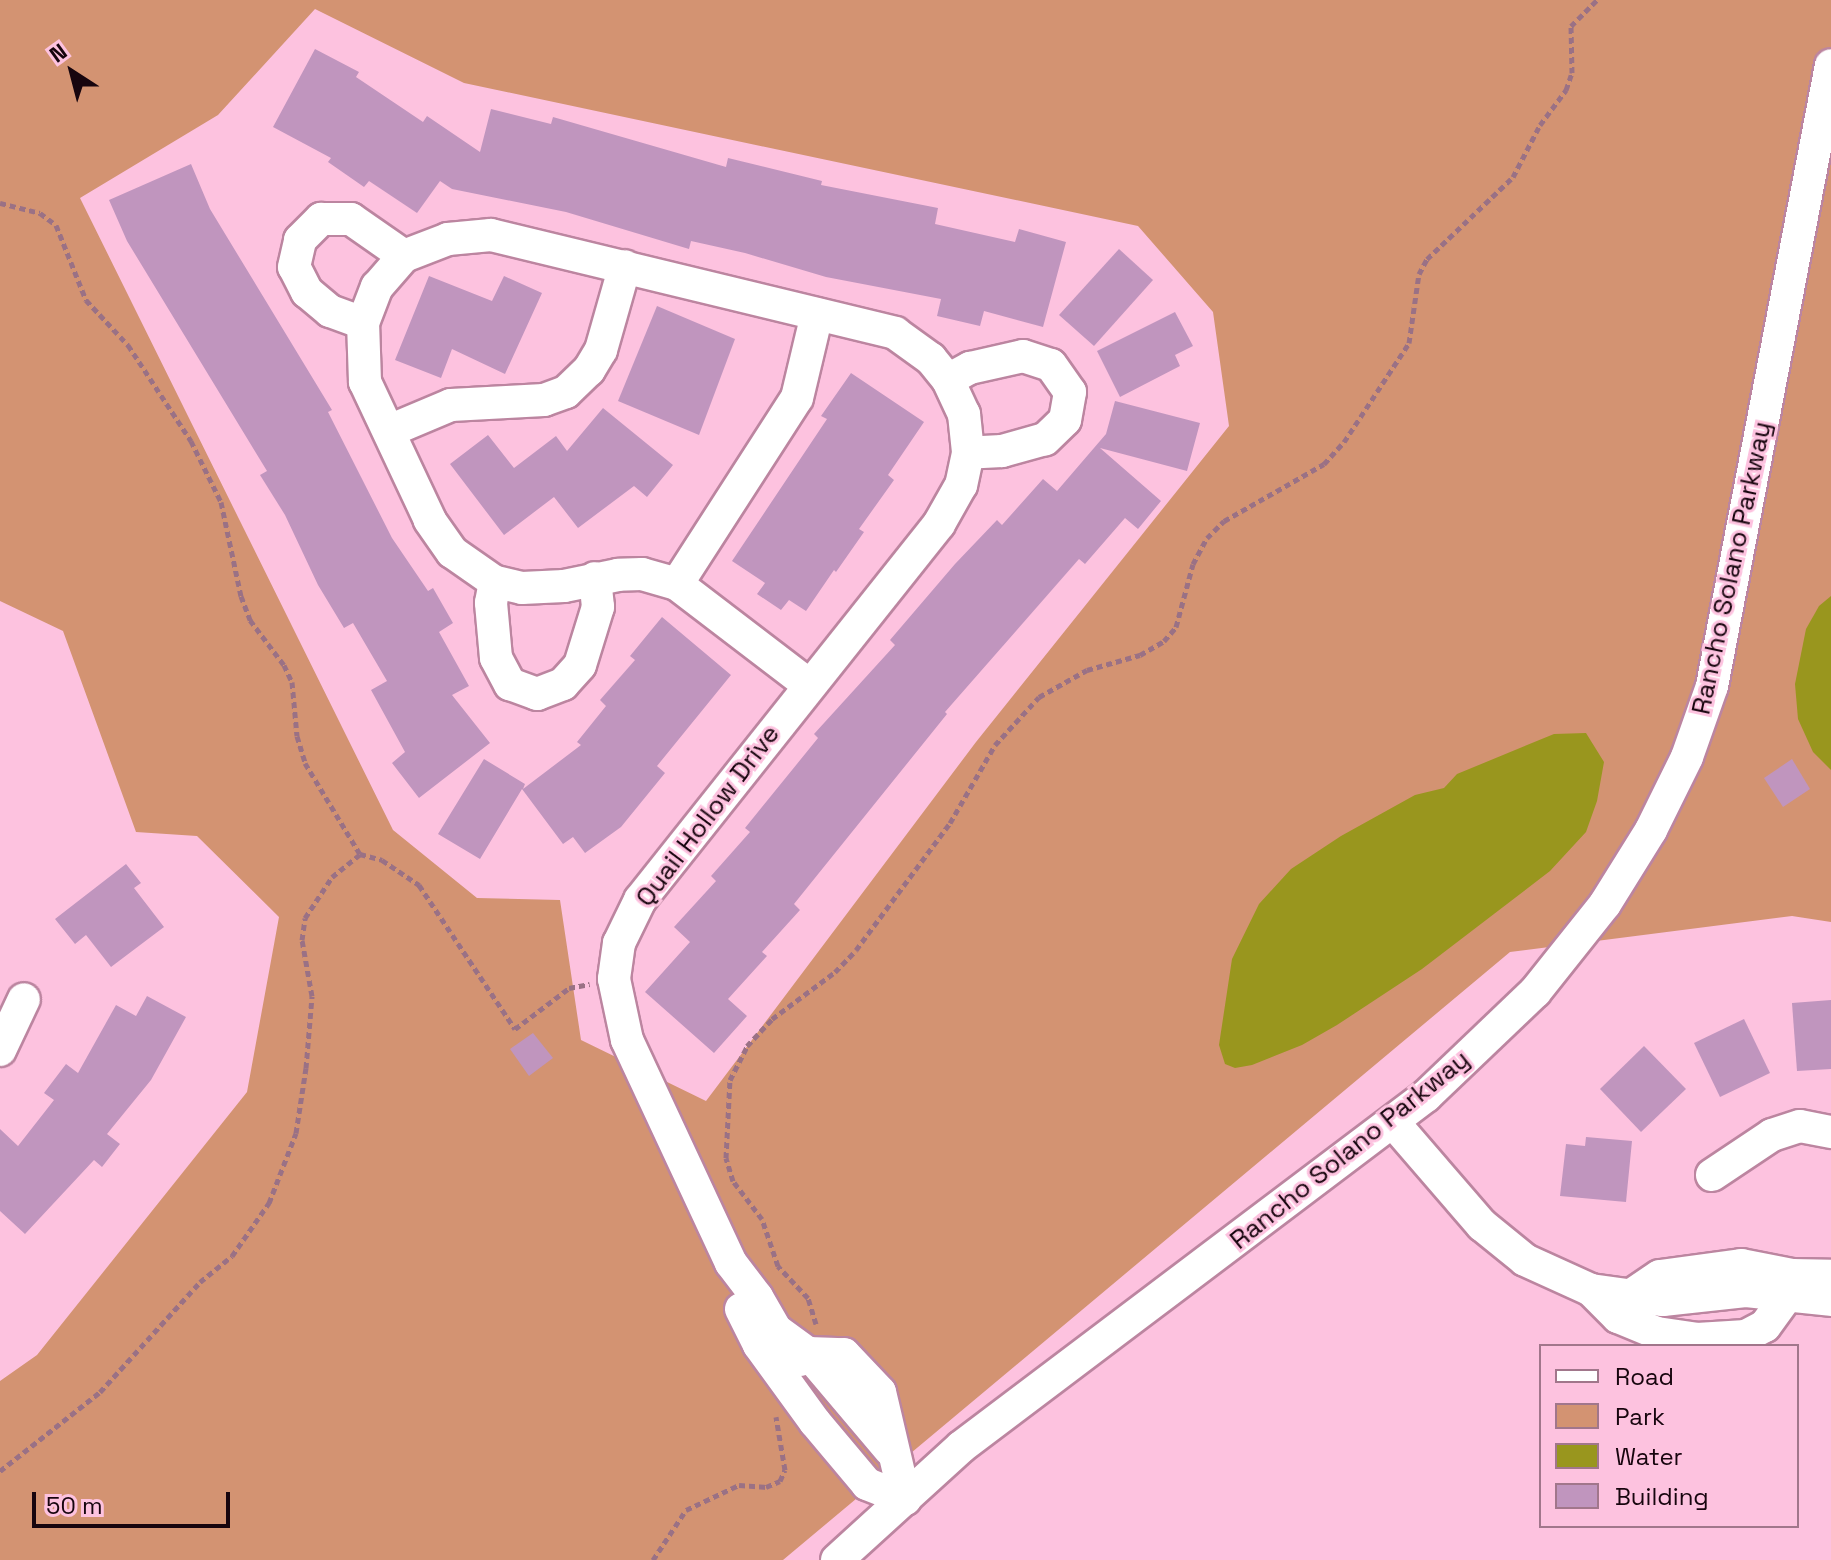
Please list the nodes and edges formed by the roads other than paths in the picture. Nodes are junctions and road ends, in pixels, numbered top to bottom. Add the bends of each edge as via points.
1 (1831, 65) edge
2 (404, 256) junction
3 (625, 266) junction
4 (817, 314) junction
5 (363, 323) junction
6 (948, 380) junction
7 (389, 431) junction
8 (968, 453) junction
9 (595, 578) junction
10 (495, 582) junction
11 (677, 584) junction
12 (809, 685) junction
13 (24, 999) dead end
14 (0, 1050) edge
15 (1393, 1122) junction
16 (1831, 1132) edge
17 (1712, 1175) dead end
18 (731, 1263) junction
19 (1831, 1276) edge
20 (1591, 1290) junction
21 (1633, 1294) junction
22 (1786, 1297) junction
23 (1831, 1300) edge
24 (808, 1353) junction
25 (790, 1386) junction
26 (905, 1499) junction
27 (837, 1560) edge

1 - 15 street, Rancho Solano Parkway via 1734,582 1712,686 1687,757 1651,830 1605,904 1535,992
2 - 3 street, Quail Hollow Drive via 448,239 491,235
2 - 5 street, Quail Hollow Drive via 377,287
2 - 5 street via 351,219 321,219 300,240 294,267 307,292 330,311
3 - 4 street, Quail Hollow Drive
3 - 7 street via 601,350 566,392 544,400 451,405
4 - 6 street, Quail Hollow Drive via 895,333 931,359
4 - 11 street via 797,398
5 - 7 street, Quail Hollow Drive via 365,382
6 - 8 street, Quail Hollow Drive via 964,414
6 - 8 street via 970,368 1023,356 1051,365 1070,392 1065,420 1045,439 1002,451
7 - 10 street, Quail Hollow Drive via 430,520 452,552
8 - 12 street, Quail Hollow Drive via 961,485 939,524
9 - 10 street, Quail Hollow Drive via 522,588
9 - 10 street via 598,607 580,665 563,684 537,694 510,684 496,658 491,603
9 - 11 street, Quail Hollow Drive via 642,574
11 - 12 street, Quail Hollow Drive
12 - 18 street, Quail Hollow Drive via 640,900 619,943 614,979 627,1040
13 - 14 street
15 - 20 street via 1482,1225 1525,1260
15 - 26 street, Rancho Solano Parkway via 961,1447
16 - 17 street via 1800,1126 1772,1135
18 - 24 street, Quail Hollow Drive via 776,1330
18 - 25 street, Quail Hollow Drive via 739,1305 759,1345
19 - 21 street via 1741,1265 1660,1276
20 - 21 street
20 - 22 street via 1618,1317 1657,1333 1697,1339 1746,1336 1765,1326
21 - 22 street via 1663,1300 1746,1291
22 - 23 street
24 - 25 street
24 - 26 street via 844,1354 880,1392
25 - 26 street, Quail Hollow Drive via 867,1484
26 - 27 street, Rancho Solano Parkway

